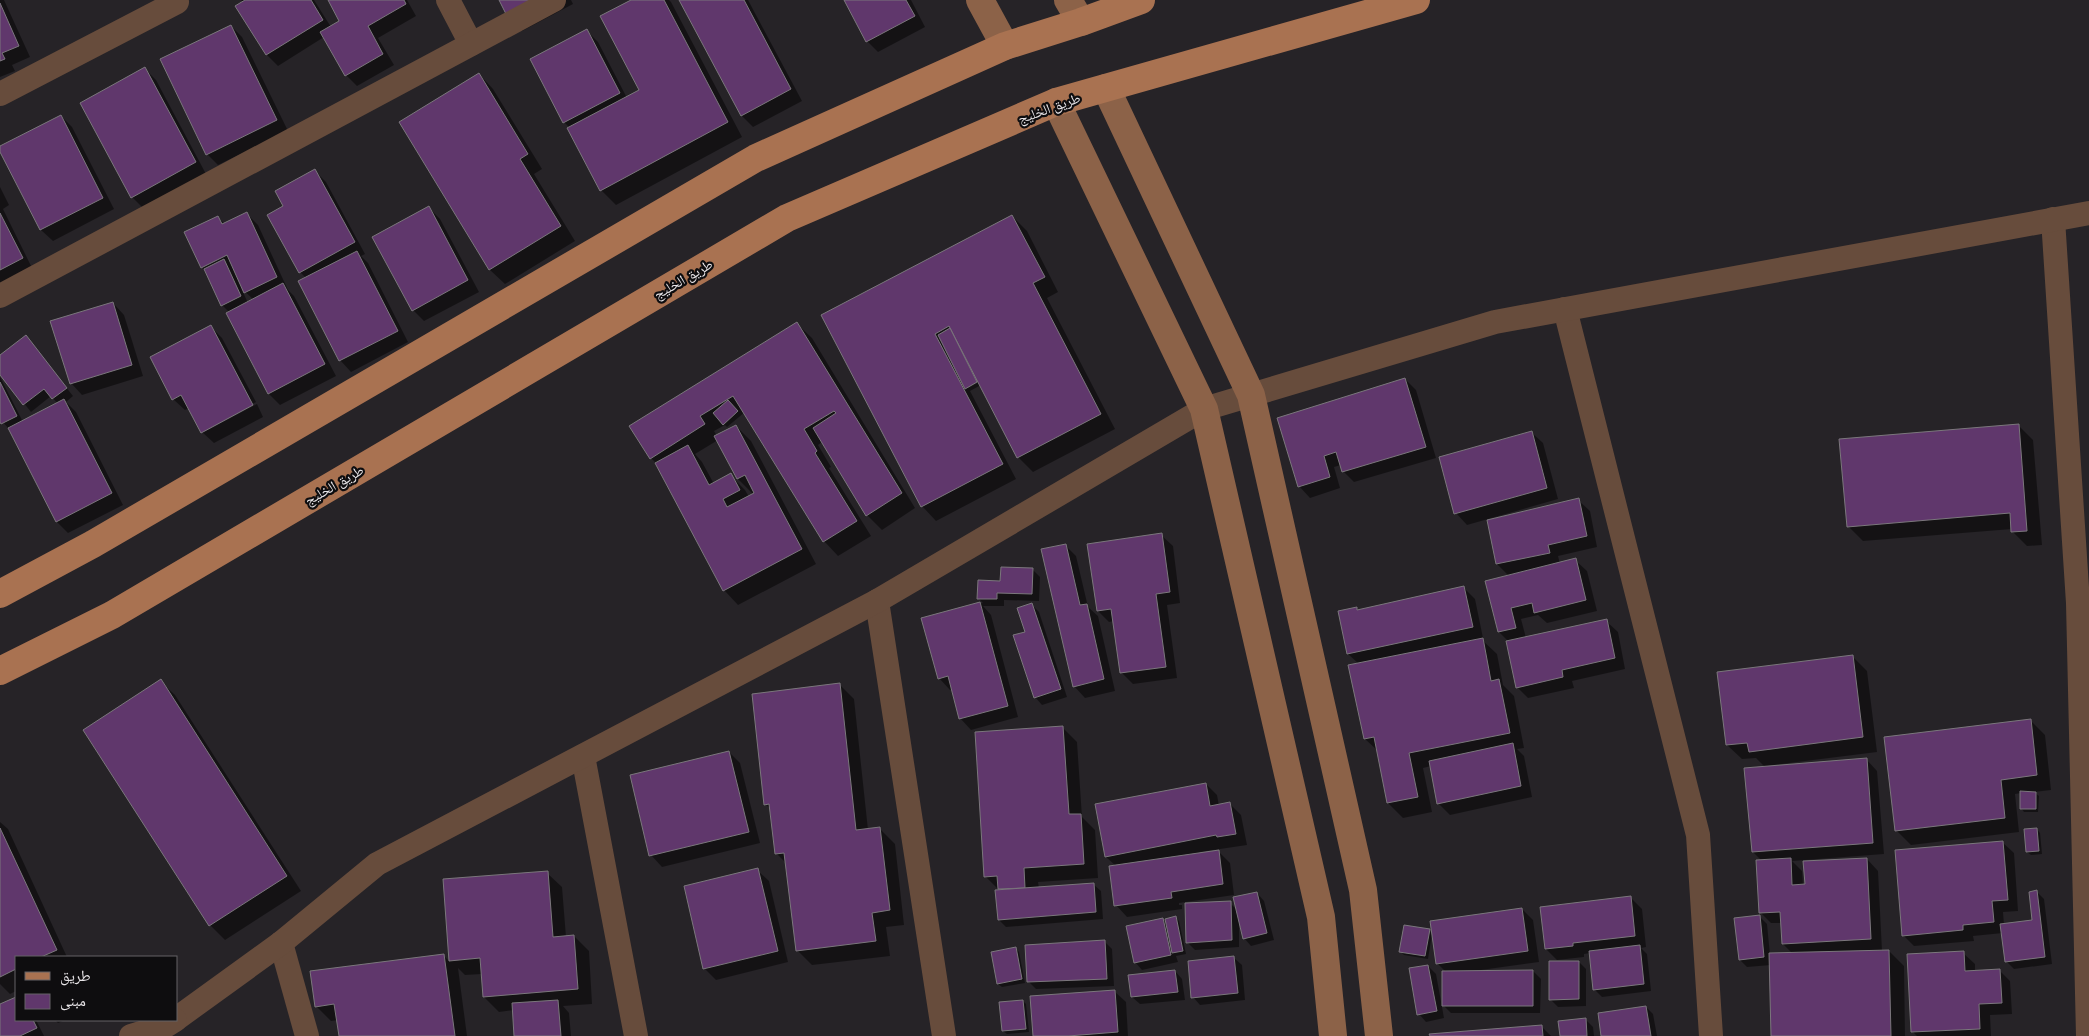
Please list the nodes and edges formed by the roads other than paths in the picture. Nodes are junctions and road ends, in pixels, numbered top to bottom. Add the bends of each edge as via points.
1 (448, 0) edge
2 (554, 0) edge
3 (980, 0) edge
4 (1141, 0) edge
5 (1416, 0) edge
6 (177, 2) dead end
7 (1075, 11) edge
8 (471, 44) junction
9 (1006, 46) junction
10 (1106, 88) junction
11 (0, 94) edge
12 (1056, 102) junction
13 (2089, 213) edge
14 (2053, 219) junction
15 (0, 296) edge
16 (1565, 309) junction
17 (1252, 395) junction
18 (1204, 409) junction
19 (0, 594) edge
20 (877, 601) junction
21 (0, 671) edge
22 (582, 756) junction
23 (281, 944) junction
24 (178, 1018) edge
25 (173, 1021) edge
26 (131, 1036) edge
27 (307, 1036) edge
28 (636, 1036) edge
29 (944, 1036) edge
30 (1333, 1036) edge
31 (1379, 1036) edge
32 (1711, 1036) edge
33 (2088, 1036) edge

1 - 8 street
2 - 8 street
3 - 9 street
4 - 7 main road
5 - 10 main road, طريق الخليج
6 - 11 street
7 - 9 main road
8 - 15 street
9 - 19 main road via 756,158 93,544
10 - 12 main road, طريق الخليج
10 - 17 street
12 - 18 street
12 - 21 main road, طريق الخليج via 788,218 112,615
13 - 14 street
14 - 16 street
14 - 33 street via 2078,603
16 - 17 street via 1495,322
16 - 32 street via 1698,834
17 - 18 street
17 - 31 street via 1363,890
18 - 20 street
18 - 30 street via 1322,917
20 - 22 street
20 - 29 street
22 - 23 street via 376,864
22 - 28 street
23 - 24 street
23 - 27 street
25 - 26 street

